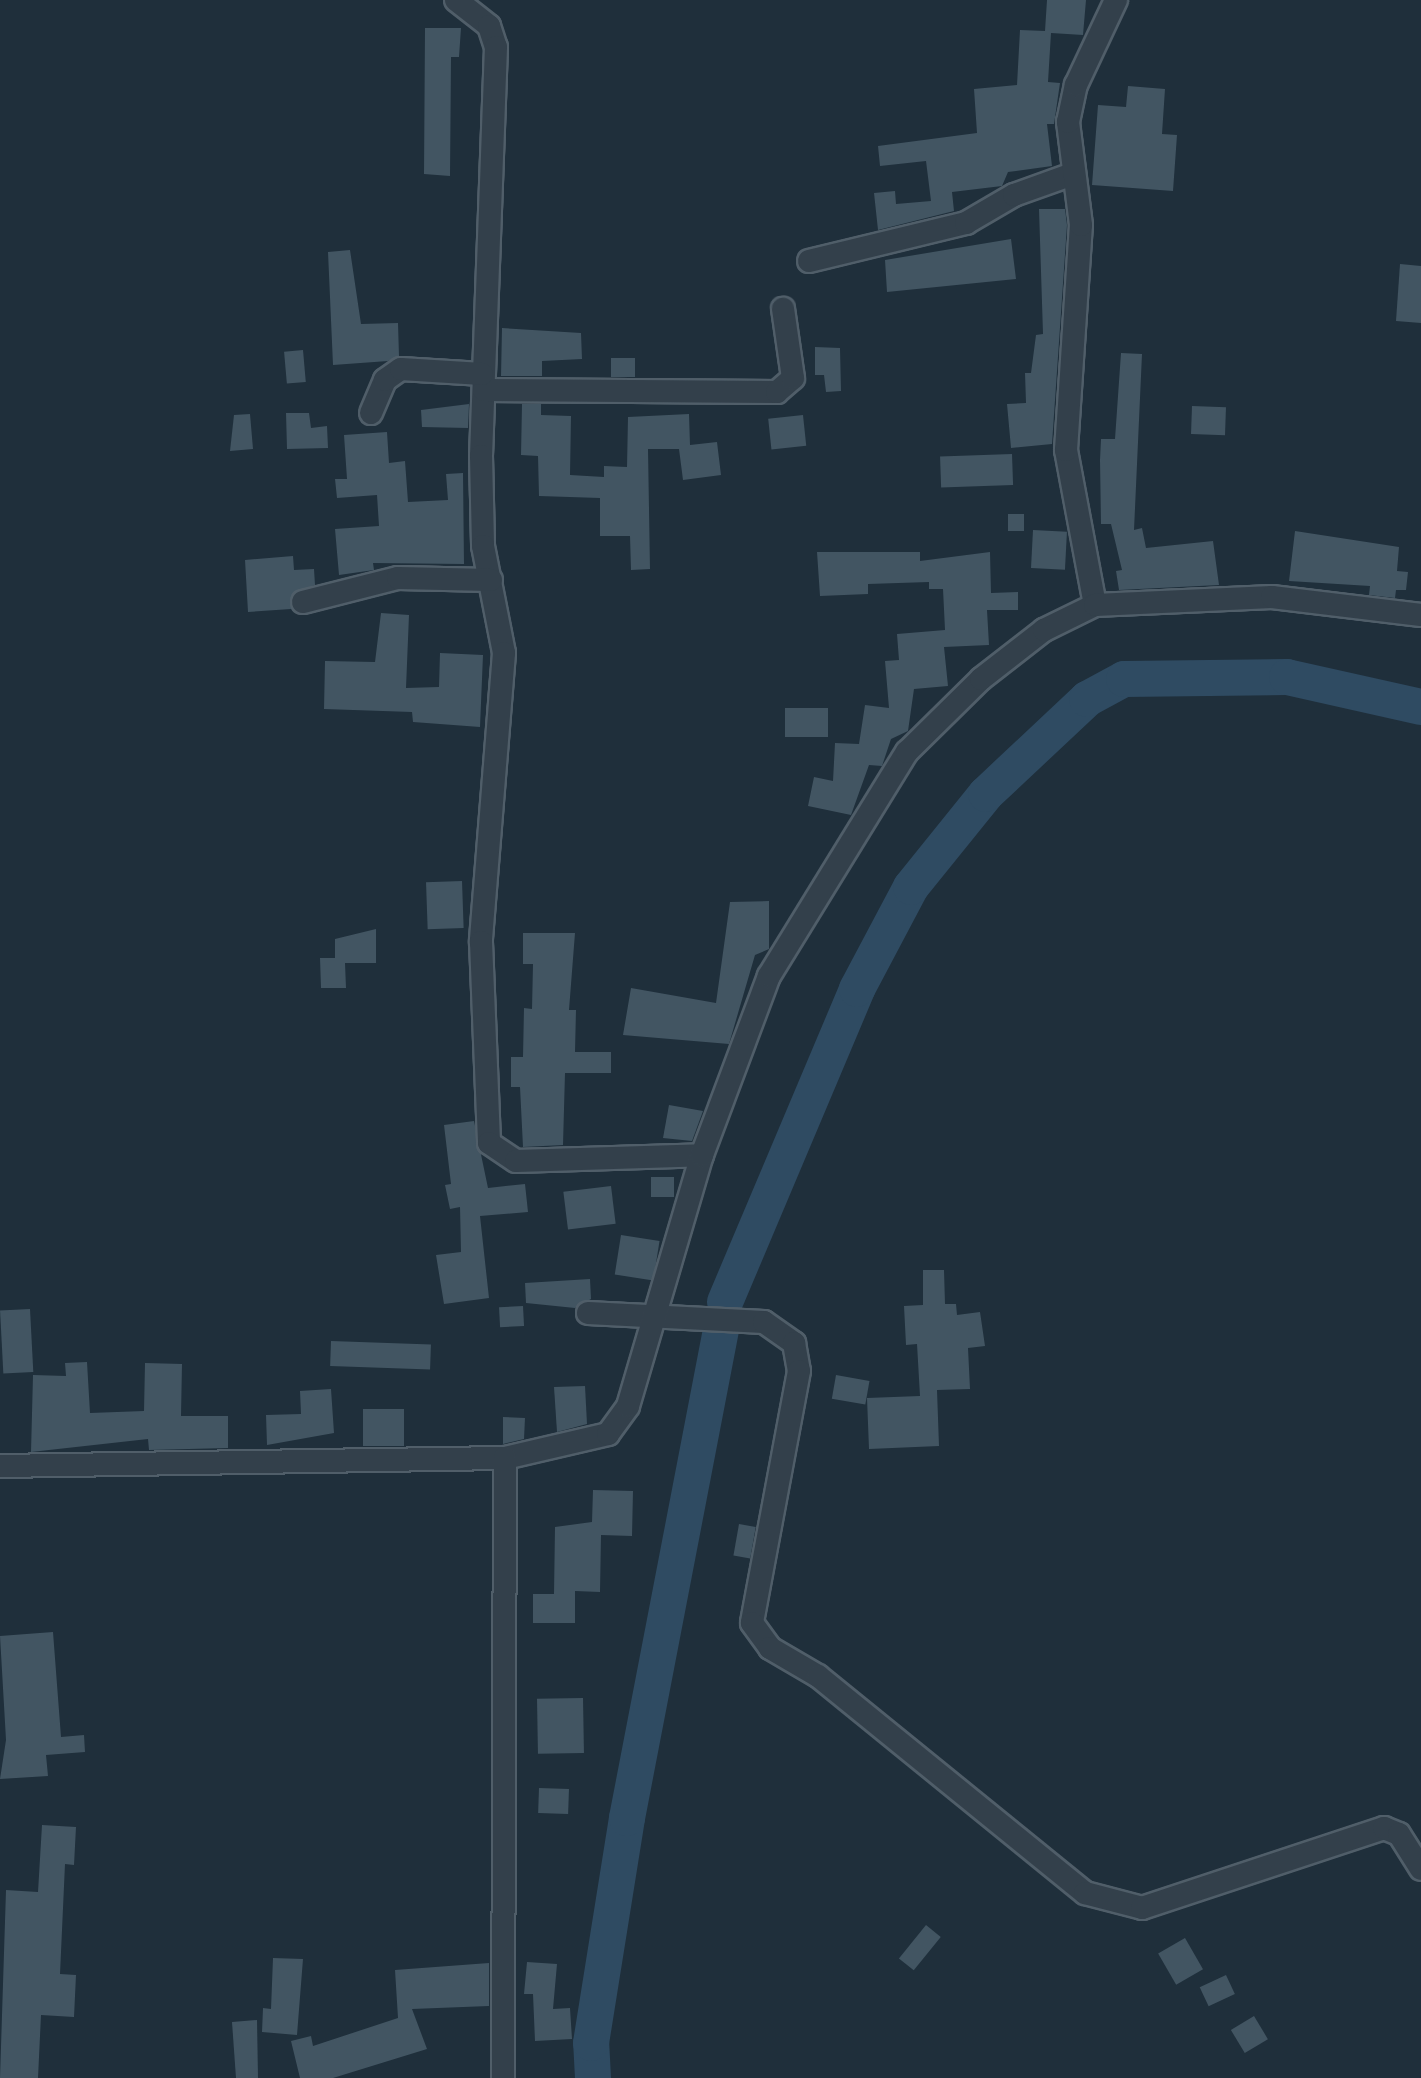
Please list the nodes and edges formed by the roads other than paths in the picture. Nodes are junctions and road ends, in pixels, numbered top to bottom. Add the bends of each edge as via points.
1 (456, 0) edge
2 (1116, 0) edge
3 (1070, 175) junction
4 (809, 261) dead end
5 (783, 309) dead end
6 (483, 382) junction
7 (371, 413) dead end
8 (491, 580) junction
9 (303, 602) dead end
10 (1095, 605) junction
11 (1421, 615) edge
12 (702, 1155) junction
13 (655, 1312) junction
14 (588, 1313) dead end
15 (505, 1458) junction
16 (0, 1466) edge
17 (1421, 1869) edge
18 (503, 2078) edge

1 - 6 street via 489,26 496,47
2 - 3 street via 1076,85
3 - 4 street via 1014,195 966,223 873,240
3 - 10 street via 1081,225 1067,461
5 - 6 street via 793,378 777,392
6 - 7 street via 401,369 385,380
6 - 8 street via 481,524
8 - 9 street via 398,578
8 - 12 street via 504,653 481,942 489,1143 516,1161
10 - 11 street via 1272,597
10 - 12 street via 1044,630 994,669 907,752 769,976
12 - 13 street
13 - 14 street
13 - 15 street via 628,1406 608,1434
13 - 17 street via 764,1322 794,1343 799,1371 750,1614 758,1633 1085,1893 1142,1908 1384,1828 1399,1834
15 - 16 street
15 - 18 street

